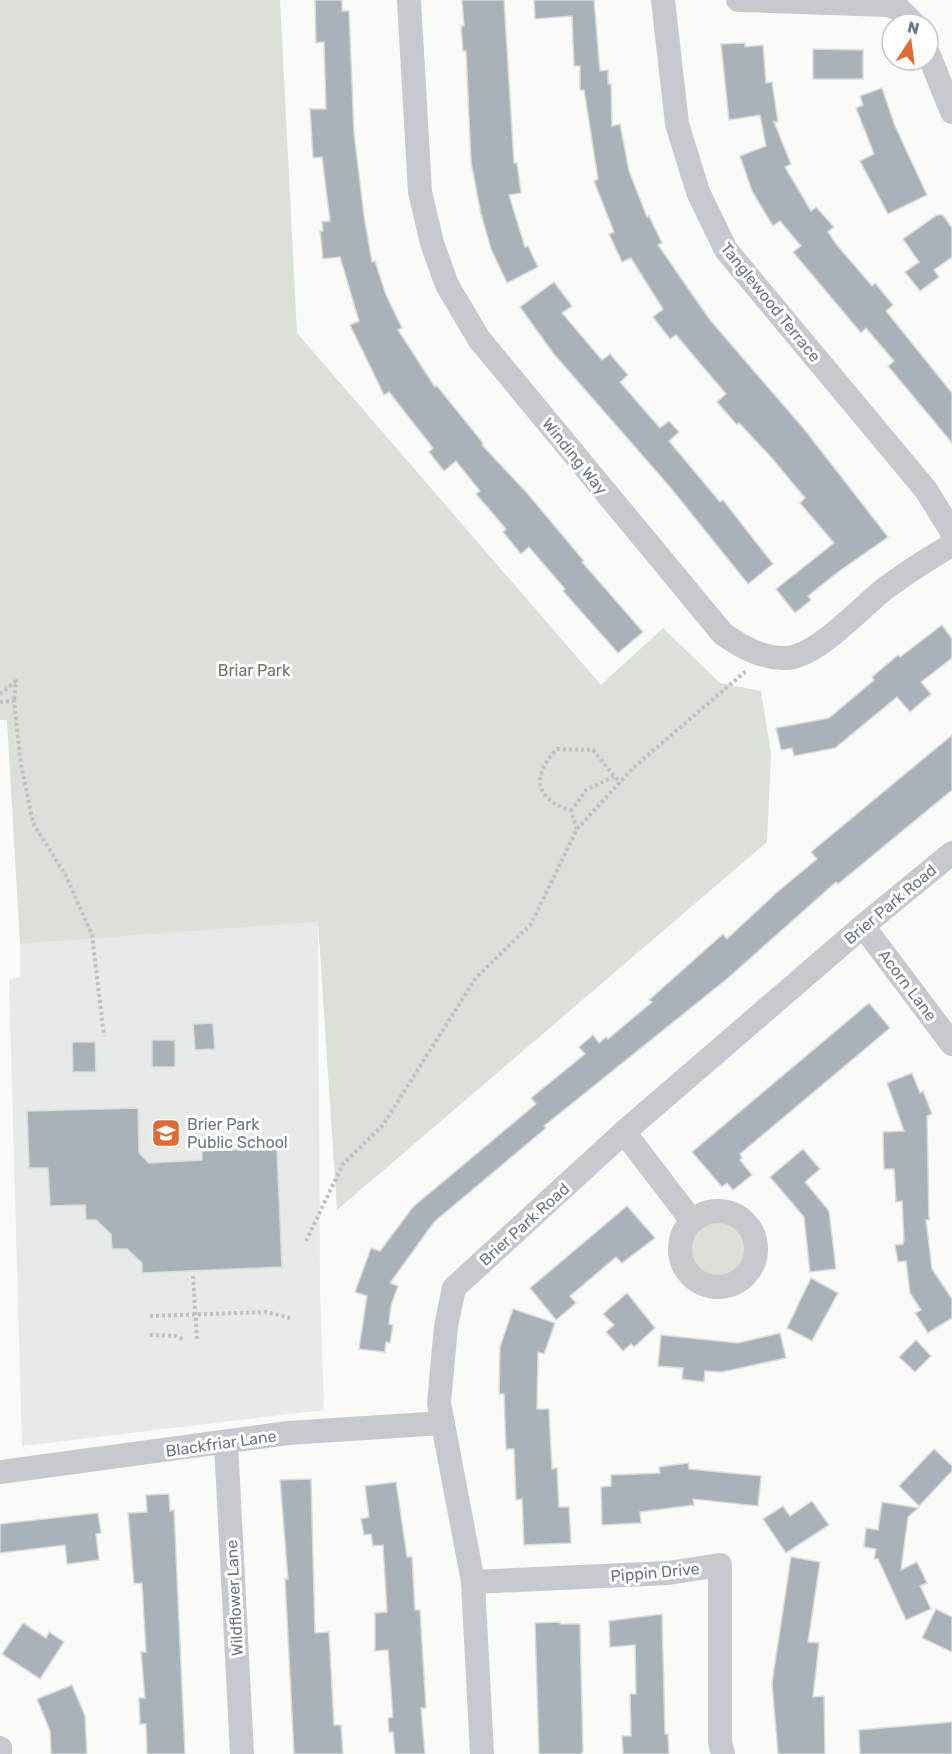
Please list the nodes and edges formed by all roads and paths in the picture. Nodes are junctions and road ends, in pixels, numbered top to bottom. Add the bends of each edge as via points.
1 (409, 0) edge
2 (663, 0) edge
3 (738, 0) edge
4 (901, 12) edge
5 (936, 72) edge
6 (952, 112) edge
7 (952, 532) edge
8 (952, 545) edge
9 (747, 667) dead end
10 (0, 694) edge
11 (0, 702) edge
12 (14, 702) junction
13 (615, 776) junction
14 (620, 783) junction
15 (572, 811) junction
16 (577, 829) junction
17 (952, 853) edge
18 (863, 926) junction
19 (104, 1036) dead end
20 (952, 1044) edge
21 (624, 1132) junction
22 (692, 1221) dead end
23 (306, 1241) dead end
24 (193, 1276) dead end
25 (195, 1314) junction
26 (150, 1316) dead end
27 (290, 1318) dead end
28 (150, 1335) dead end
29 (196, 1339) dead end
30 (185, 1340) dead end
31 (443, 1423) junction
32 (226, 1443) junction
33 (0, 1472) edge
34 (473, 1582) junction
35 (0, 1748) edge
36 (0, 1754) edge
37 (242, 1754) edge
38 (482, 1754) edge
39 (723, 1754) edge

1 - 8 street, Winding Way via 420,192 447,285 479,339 723,634 770,657 801,655 885,589
2 - 7 street, Tanglewood Terrace via 677,124 698,192 726,250 926,490
3 - 4 street via 888,5
5 - 6 street
9 - 14 path via 744,674
10 - 12 path via 16,681
11 - 12 path
12 - 19 path via 33,823 66,876 92,935
13 - 14 path
13 - 15 path via 586,789
13 - 15 path via 593,750 557,749 543,764 539,782 548,800
14 - 16 path
15 - 16 path
16 - 23 path via 531,924 475,979 383,1125 343,1164
17 - 18 street, Brier Park Road
18 - 20 street, Acorn Lane
18 - 21 street, Brier Park Road
21 - 22 street
21 - 31 street, Brier Park Road via 454,1288 446,1326 439,1403
24 - 25 path
25 - 26 path
25 - 27 path via 266,1312
25 - 29 path
28 - 30 path
31 - 32 street, Blackfriar Lane via 288,1433
31 - 34 street, Brier Park Road
32 - 33 street, Blackfriar Lane
32 - 37 street, Wildflower Lane
34 - 38 street, Brier Park Road
34 - 39 street, Pippin Drive via 668,1573 720,1565
35 - 36 street

